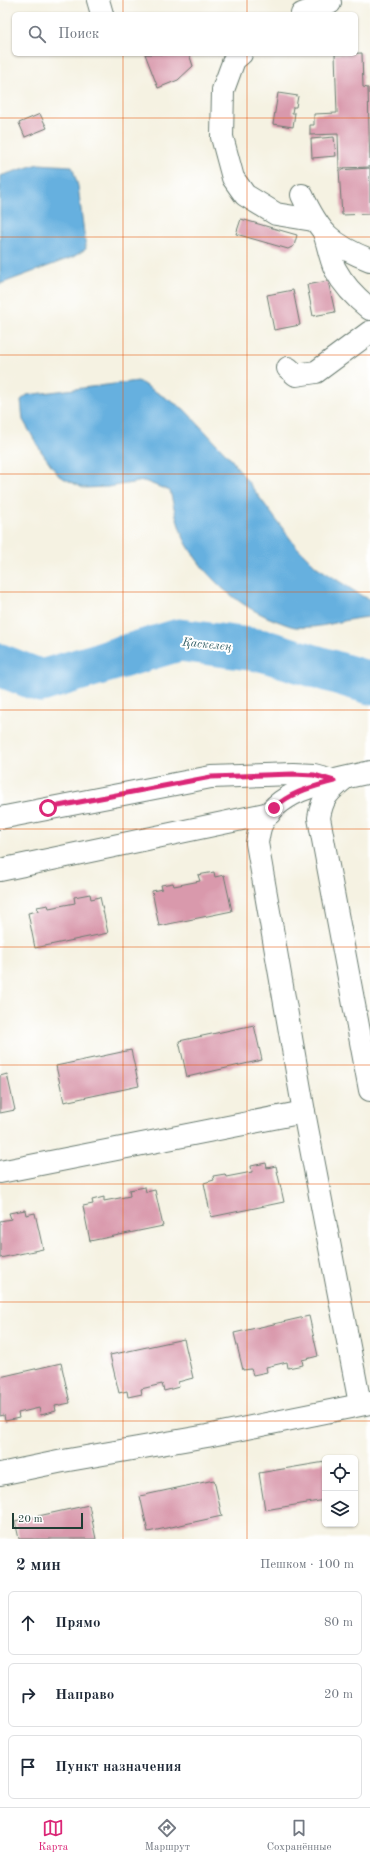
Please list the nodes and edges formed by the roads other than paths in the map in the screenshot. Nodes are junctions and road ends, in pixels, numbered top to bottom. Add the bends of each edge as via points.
1 (98, 0) edge
2 (330, 3) dead end
3 (101, 12) edge
4 (307, 12) edge
5 (239, 56) edge
6 (302, 195) dead end
7 (319, 226) junction
8 (370, 260) edge
9 (370, 309) edge
10 (370, 332) edge
11 (288, 368) dead end
12 (370, 772) edge
13 (339, 780) junction
14 (270, 813) junction
15 (0, 818) edge
16 (0, 870) edge
17 (370, 1090) edge
18 (304, 1112) junction
19 (0, 1172) edge
20 (365, 1404) edge
21 (0, 1474) edge

1 - 3 lane
2 - 4 lane
5 - 7 lane via 234,60 222,90 222,137 233,178 245,196 276,214
6 - 7 lane
7 - 8 lane via 329,239
7 - 9 lane via 335,268 348,288
10 - 11 lane via 316,372 296,375
12 - 13 lane
13 - 14 lane via 310,787 283,799
13 - 15 lane via 293,774 211,777
13 - 17 lane via 326,794 320,806 319,818
14 - 16 lane
14 - 18 lane via 261,825 257,843
18 - 19 lane
18 - 20 lane
20 - 21 lane

